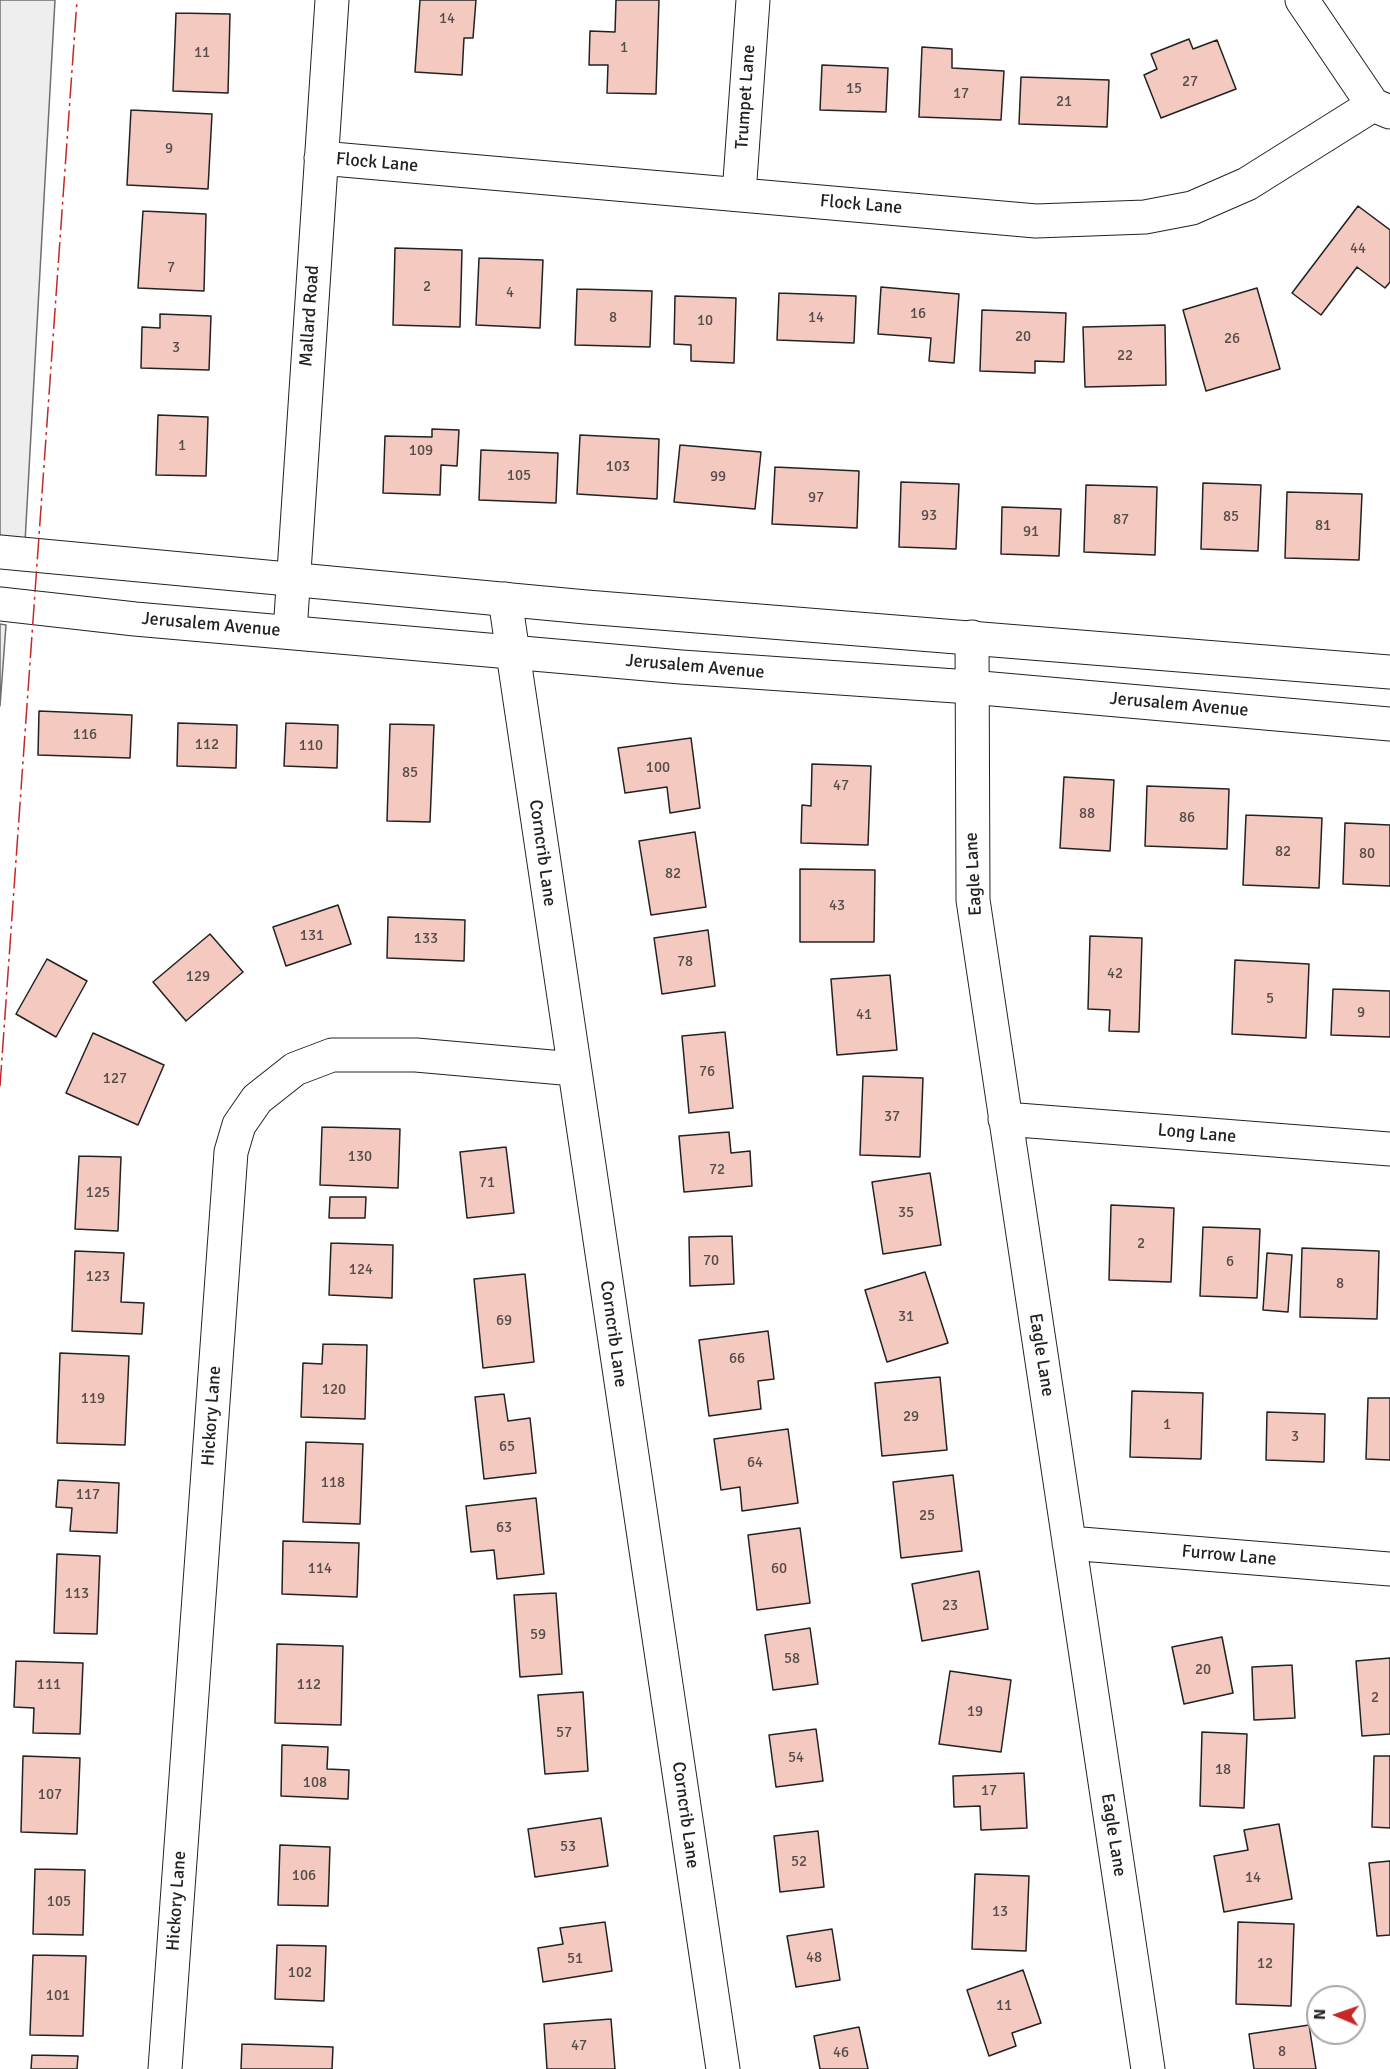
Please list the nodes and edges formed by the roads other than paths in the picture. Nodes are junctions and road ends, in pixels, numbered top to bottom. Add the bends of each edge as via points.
1 (332, 0) edge
2 (753, 0) edge
3 (1302, 0) edge
4 (1382, 109) edge
5 (321, 158) junction
6 (740, 194) junction
7 (0, 552) edge
8 (293, 578) junction
9 (505, 599) junction
10 (0, 604) edge
11 (290, 632) junction
12 (972, 638) junction
13 (512, 651) junction
14 (1390, 672) edge
15 (970, 687) junction
16 (1390, 724) edge
17 (574, 1069) junction
18 (1005, 1119) junction
19 (1390, 1149) edge
20 (1069, 1543) junction
21 (1390, 1569) edge
22 (165, 2069) edge
23 (723, 2069) edge
24 (1148, 2069) edge

1 - 5 street, Mallard Road
2 - 6 street, Trumpet Lane
3 - 4 street
4 - 6 street, Flock Lane via 1247,184 1192,208 1145,217 1036,221
5 - 6 street, Flock Lane
5 - 8 street, Mallard Road
7 - 8 street
8 - 9 street
8 - 11 street, Mallard Road
9 - 12 street
9 - 13 street, Corncrib Lane
10 - 11 street, Jerusalem Avenue
11 - 13 street, Jerusalem Avenue
12 - 14 street
12 - 15 street, Eagle Lane
13 - 15 street, Jerusalem Avenue
13 - 17 street, Corncrib Lane
15 - 16 street, Jerusalem Avenue
15 - 18 street, Eagle Lane via 973,900
17 - 22 street, Hickory Lane via 416,1055 332,1056 295,1069 257,1099 239,1125 231,1152
17 - 23 street, Corncrib Lane
18 - 19 street, Long Lane
18 - 20 street, Eagle Lane
20 - 21 street, Furrow Lane
20 - 24 street, Eagle Lane

